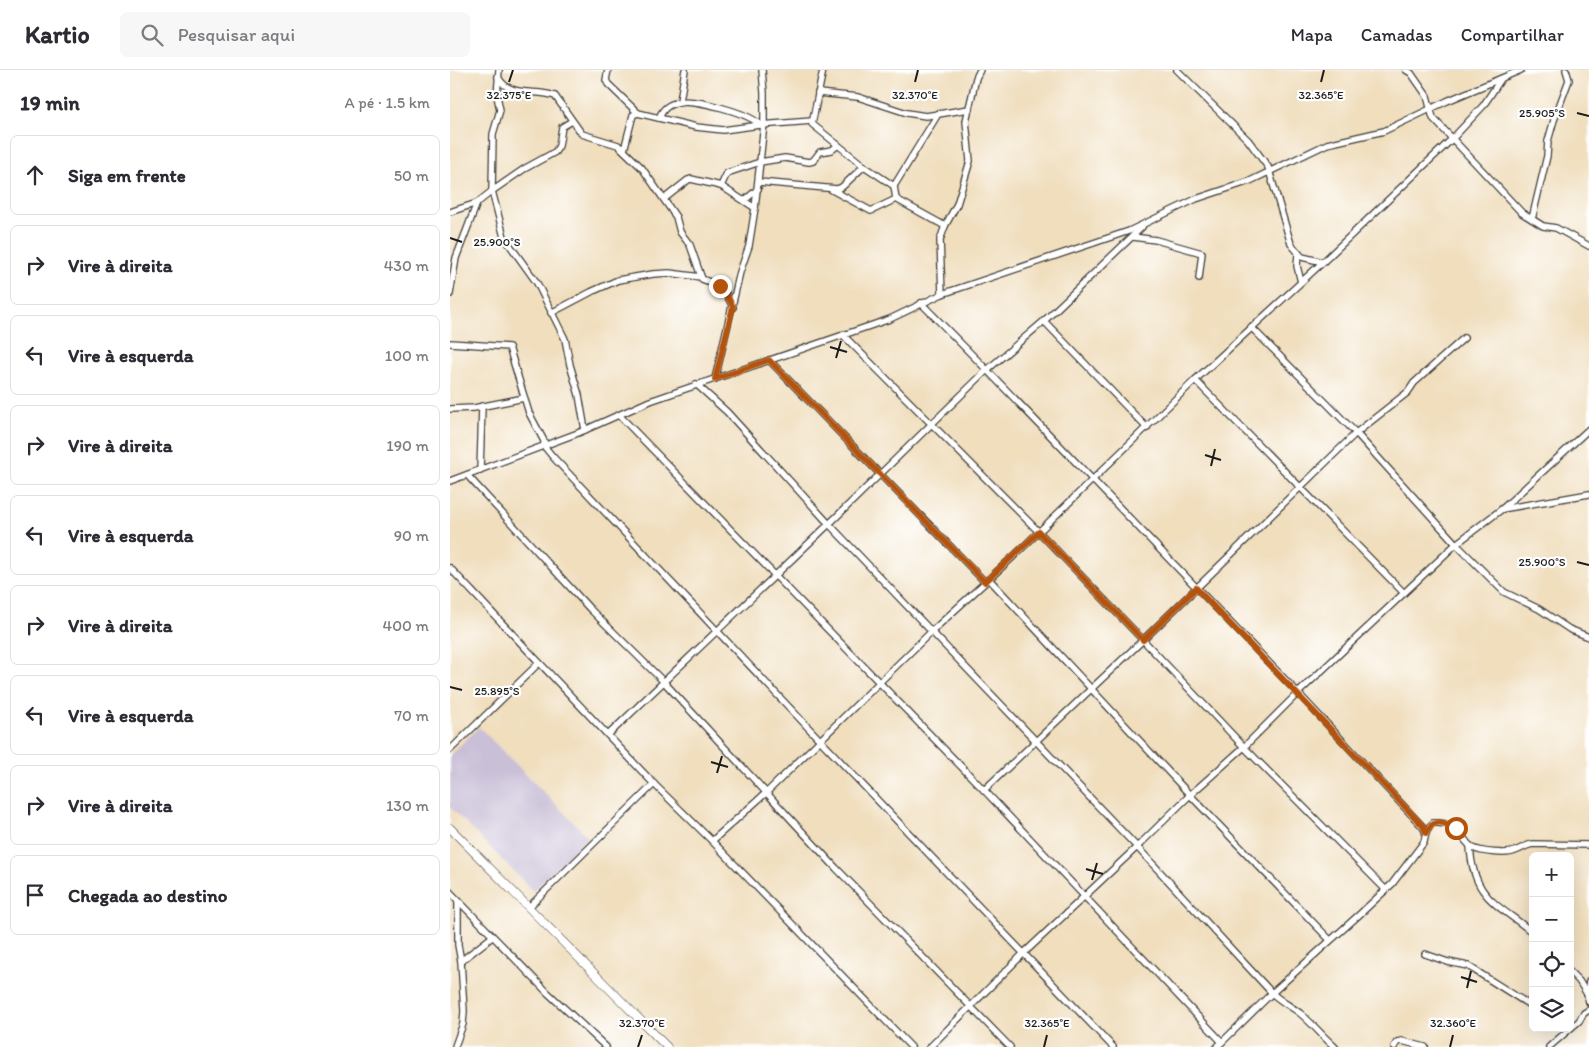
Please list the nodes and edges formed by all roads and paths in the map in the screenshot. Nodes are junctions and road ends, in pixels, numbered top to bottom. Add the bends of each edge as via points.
1 (498, 70) edge
2 (608, 70) edge
3 (685, 70) edge
4 (762, 70) edge
5 (823, 70) edge
6 (980, 70) edge
7 (1177, 70) edge
8 (1406, 70) edge
9 (1521, 70) edge
10 (1566, 70) edge
11 (498, 77) junction
12 (1502, 78) junction
13 (818, 93) junction
14 (680, 101) junction
15 (969, 109) junction
16 (1431, 110) junction
17 (638, 113) junction
18 (938, 114) junction
19 (659, 118) junction
20 (572, 121) junction
21 (812, 121) junction
22 (762, 124) junction
23 (1453, 138) junction
24 (838, 145) junction
25 (624, 150) junction
26 (760, 162) junction
27 (864, 166) junction
28 (1270, 172) junction
29 (759, 182) junction
30 (721, 186) junction
31 (894, 186) junction
32 (758, 189) junction
33 (832, 190) junction
34 (492, 191) junction
35 (664, 198) junction
36 (896, 199) junction
37 (745, 200) junction
38 (477, 203) junction
39 (755, 208) junction
40 (450, 212) edge
41 (1532, 219) junction
42 (1145, 224) junction
43 (945, 226) junction
44 (1133, 237) junction
45 (1589, 246) edge
46 (1298, 254) junction
47 (456, 258) junction
48 (1323, 262) junction
49 (450, 263) edge
50 (701, 276) junction
51 (1200, 278) dead end
52 (1301, 282) junction
53 (450, 294) edge
54 (942, 294) junction
55 (921, 303) junction
56 (733, 307) junction
57 (551, 313) junction
58 (1044, 321) junction
59 (1250, 327) junction
60 (843, 334) junction
61 (1464, 338) dead end
62 (450, 343) edge
63 (769, 360) junction
64 (987, 370) junction
65 (715, 379) junction
66 (1195, 380) junction
67 (696, 384) junction
68 (524, 398) junction
69 (482, 406) junction
70 (450, 409) edge
71 (619, 415) junction
72 (932, 423) junction
73 (1146, 428) junction
74 (1589, 429) edge
75 (585, 430) junction
76 (1356, 433) junction
77 (544, 446) junction
78 (480, 470) junction
79 (880, 474) junction
80 (467, 475) junction
81 (1092, 480) junction
82 (450, 481) edge
83 (1300, 488) junction
84 (1589, 494) edge
85 (1502, 509) junction
86 (829, 524) junction
87 (1039, 532) junction
88 (1456, 544) junction
89 (450, 568) edge
90 (775, 575) junction
91 (987, 581) junction
92 (1196, 588) junction
93 (1404, 593) junction
94 (717, 632) junction
95 (931, 632) junction
96 (1589, 637) edge
97 (1143, 640) junction
98 (539, 663) junction
99 (664, 681) junction
100 (879, 683) junction
101 (1092, 688) junction
102 (1298, 693) junction
103 (608, 735) junction
104 (819, 739) junction
105 (1036, 741) junction
106 (1244, 748) junction
107 (450, 750) edge
108 (654, 784) junction
109 (984, 790) junction
110 (767, 792) junction
111 (1190, 795) junction
112 (450, 828) edge
113 (1426, 833) junction
114 (712, 841) junction
115 (1589, 845) edge
116 (1470, 846) junction
117 (1137, 847) junction
118 (1386, 890) junction
119 (450, 892) edge
120 (1085, 896) junction
121 (458, 901) junction
122 (529, 907) junction
123 (1529, 930) edge
124 (492, 936) junction
125 (1330, 940) junction
126 (1023, 954) junction
127 (1425, 954) dead end
128 (461, 961) junction
129 (1574, 976) edge
130 (1589, 981) edge
131 (1272, 993) junction
132 (1587, 994) junction
133 (1589, 1002) edge
134 (1529, 1004) edge
135 (970, 1006) junction
136 (1589, 1010) edge
137 (1574, 1025) edge
138 (1565, 1032) edge
139 (1219, 1045) edge
140 (450, 1046) edge
141 (456, 1047) edge
142 (606, 1047) edge
143 (667, 1047) edge
144 (911, 1047) edge
145 (930, 1047) edge
146 (1010, 1047) edge
147 (1113, 1047) edge
148 (1335, 1047) edge
149 (1394, 1047) edge
150 (1425, 1047) edge
151 (1548, 1047) edge

1 - 11 street
2 - 17 street via 608,84
3 - 14 street
4 - 22 street
5 - 13 street
6 - 15 street
7 - 28 street via 1248,140
8 - 16 street via 1427,96
9 - 12 street
10 - 41 street via 1569,80 1548,141
11 - 20 street via 512,90 555,96
11 - 34 street via 500,110 493,134
12 - 16 street
12 - 23 street via 1483,106
13 - 18 street via 858,97 917,115
13 - 21 street
14 - 19 street via 665,107
14 - 22 street via 740,114
15 - 18 street
15 - 43 street via 966,125 970,161 957,204
16 - 23 street via 1433,118
16 - 28 street via 1377,133 1327,144
17 - 19 street
17 - 25 street via 633,115
18 - 31 street
19 - 22 street via 717,130
20 - 25 street via 582,134
20 - 34 street via 562,127 555,152
21 - 22 street
21 - 24 street
22 - 26 street
23 - 41 street via 1522,213
23 - 48 street
24 - 26 street via 820,152 809,162 785,158
24 - 27 street
25 - 35 street
26 - 29 street
26 - 30 street via 727,173
27 - 31 street
27 - 33 street via 842,187
28 - 42 street via 1196,199
28 - 46 street via 1289,239
29 - 32 street
29 - 33 street
30 - 35 street via 689,179
30 - 37 street
31 - 36 street
32 - 37 street
32 - 39 street
33 - 36 street via 871,211
34 - 38 street
34 - 57 street via 504,237 520,256
35 - 50 street via 690,245
36 - 43 street
37 - 39 street
38 - 40 street
38 - 47 street
39 - 56 street
41 - 45 street
42 - 44 street
42 - 54 street
43 - 54 street via 940,242
44 - 51 street via 1202,253
44 - 58 street
46 - 48 street via 1305,259
46 - 52 street
47 - 49 street
47 - 53 street
48 - 52 street
50 - 56 street via 720,286
50 - 57 street via 669,273 618,280
52 - 59 street
54 - 55 street
55 - 60 street via 894,317
55 - 64 street
56 - 65 street
57 - 75 street via 565,339 580,395
58 - 64 street
58 - 73 street
59 - 66 street
59 - 76 street
60 - 63 street
60 - 72 street
61 - 76 street via 1408,392
62 - 68 street via 509,347
63 - 65 street
63 - 79 street
64 - 72 street
64 - 81 street
65 - 67 street
66 - 73 street
66 - 83 street
67 - 71 street
67 - 86 street via 727,412
68 - 69 street
68 - 77 street
69 - 70 street
69 - 78 street
71 - 75 street
71 - 90 street
72 - 79 street
72 - 87 street
73 - 81 street
74 - 85 street
75 - 77 street
76 - 83 street
76 - 88 street
77 - 78 street
77 - 94 street
78 - 80 street
79 - 86 street
79 - 91 street
80 - 82 street
80 - 99 street via 590,609
81 - 87 street
81 - 92 street
83 - 92 street
83 - 93 street
84 - 85 street
85 - 88 street
86 - 90 street
86 - 95 street
87 - 91 street
87 - 97 street
88 - 93 street
88 - 96 street via 1504,592
89 - 98 street
90 - 94 street
90 - 100 street
91 - 95 street
91 - 101 street
92 - 97 street
92 - 102 street
93 - 102 street
94 - 99 street
94 - 104 street
95 - 100 street
95 - 105 street
97 - 101 street
97 - 106 street
98 - 103 street
98 - 107 street
99 - 103 street
99 - 110 street
100 - 104 street
100 - 109 street
101 - 105 street
101 - 111 street
102 - 106 street
102 - 113 street via 1423,826
103 - 108 street
104 - 110 street
104 - 126 street
105 - 109 street
105 - 117 street
106 - 111 street
106 - 118 street
108 - 114 street
108 - 122 street
109 - 120 street
110 - 114 street
110 - 135 street
111 - 117 street
111 - 125 street
112 - 122 main road
113 - 116 street via 1433,823 1448,824 1456,828
113 - 118 street via 1424,842
114 - 144 street
115 - 116 street via 1533,844 1510,853
116 - 123 street via 1472,870 1483,892
117 - 120 street
117 - 131 street
118 - 125 street
119 - 121 street
120 - 126 street
120 - 139 street
121 - 124 street
121 - 128 street via 458,953
122 - 143 main road
124 - 128 street
124 - 142 street
125 - 131 street
126 - 135 street
126 - 147 street
127 - 134 street via 1468,966
128 - 141 street via 464,1011
129 - 132 street
130 - 132 street
131 - 139 street
131 - 148 street via 1310,1022
132 - 133 street
135 - 145 street
135 - 146 street
136 - 137 street
138 - 151 street
140 - 141 street
149 - 150 street via 1402,1041

